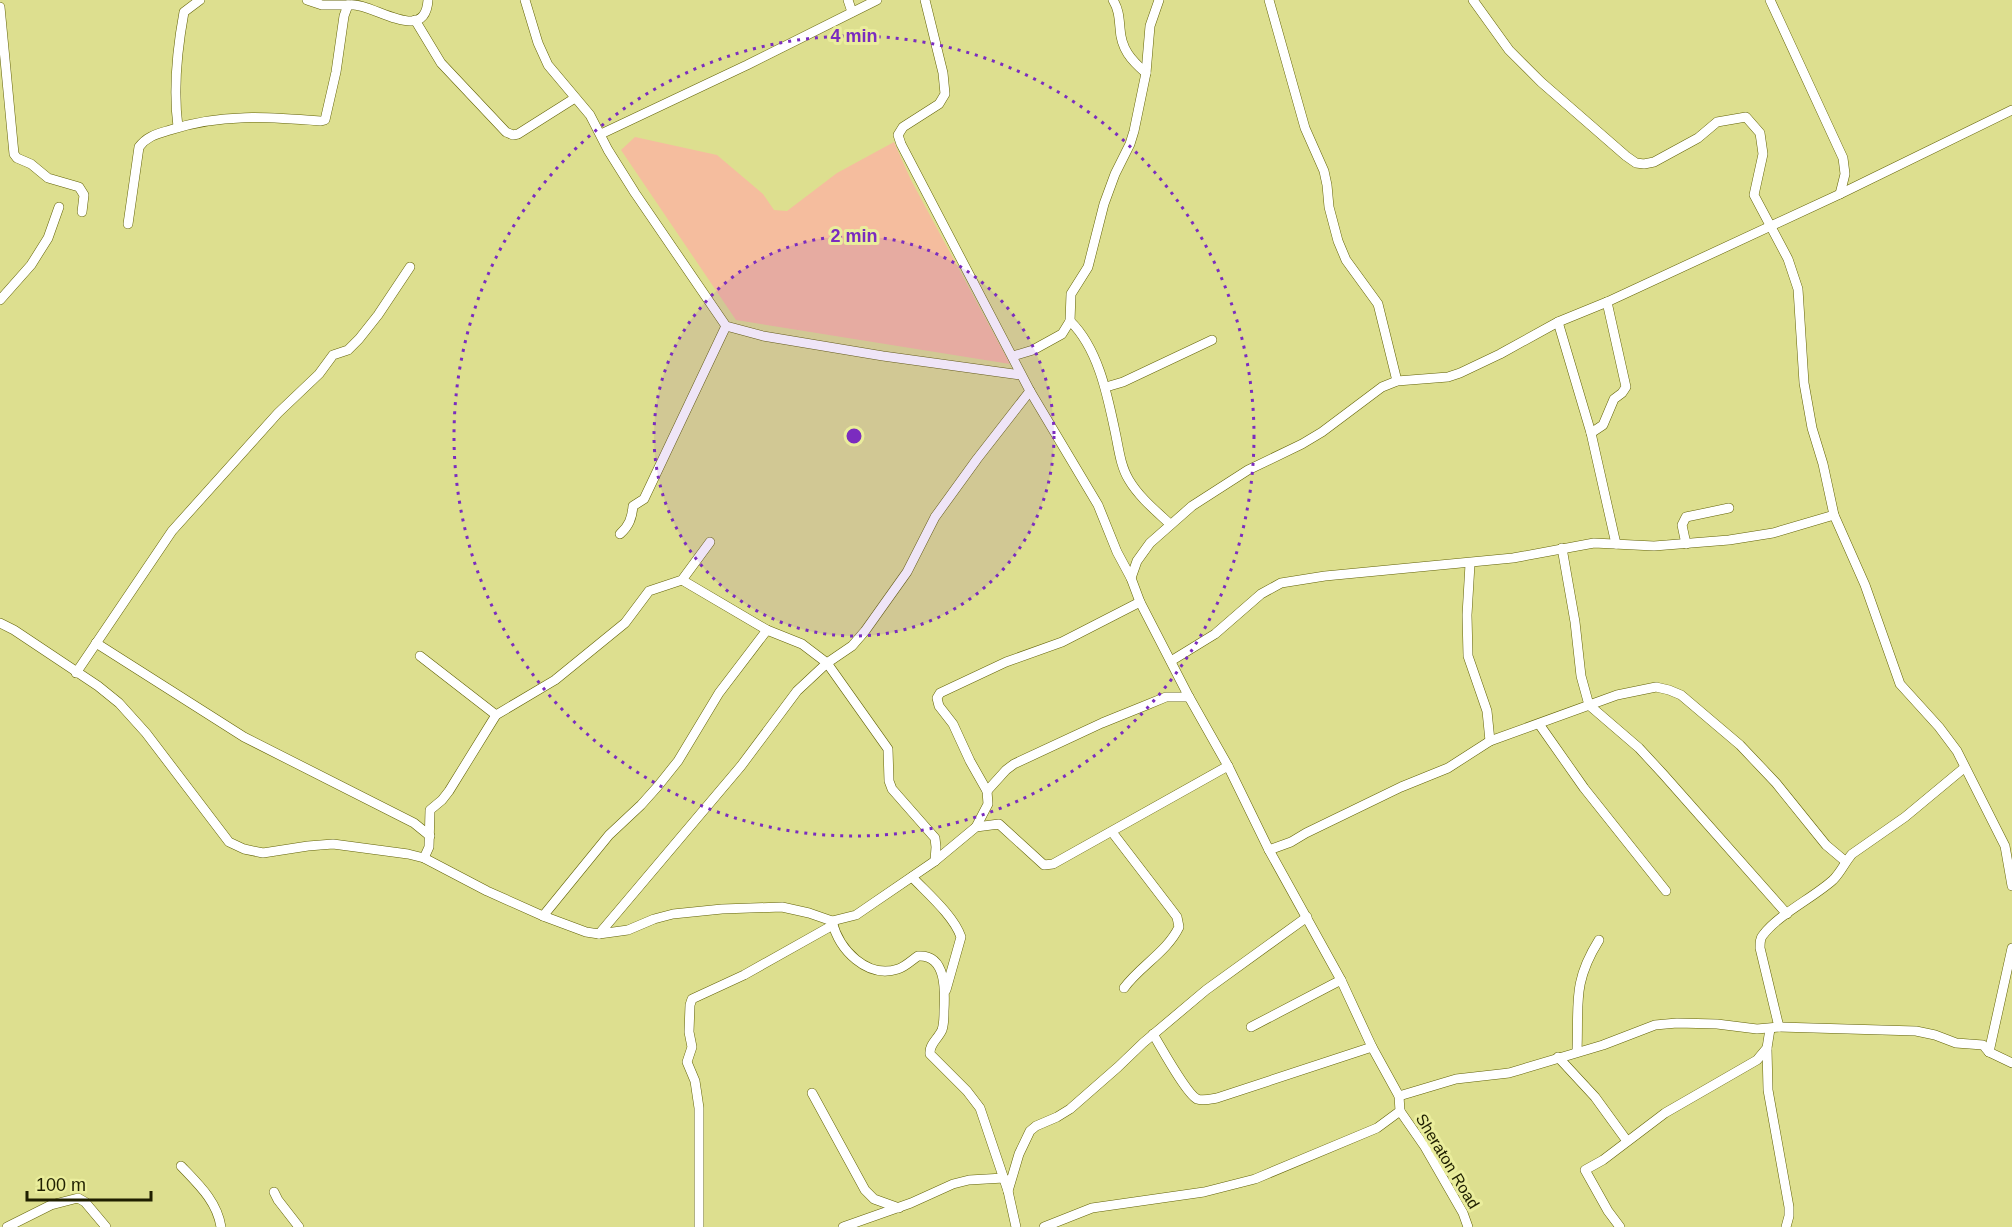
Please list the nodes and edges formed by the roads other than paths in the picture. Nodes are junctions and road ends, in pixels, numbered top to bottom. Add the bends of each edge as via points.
1 (200, 0) edge
2 (307, 0) edge
3 (428, 0) edge
4 (525, 0) edge
5 (848, 0) edge
6 (877, 0) edge
7 (925, 0) edge
8 (1113, 0) edge
9 (1159, 0) edge
10 (1269, 0) edge
11 (1473, 0) edge
12 (1770, 0) edge
13 (348, 5) junction
14 (0, 7) edge
15 (852, 12) junction
16 (416, 20) junction
17 (1146, 73) junction
18 (575, 98) junction
19 (2012, 110) edge
20 (178, 127) junction
21 (601, 134) junction
22 (1846, 167) junction
23 (1862, 183) junction
24 (1840, 194) junction
25 (59, 207) dead end
26 (82, 212) dead end
27 (128, 224) dead end
28 (1771, 224) junction
29 (410, 267) dead end
30 (0, 300) edge
31 (1606, 302) junction
32 (1070, 321) junction
33 (1558, 322) junction
34 (726, 326) junction
35 (1212, 340) dead end
36 (1013, 356) junction
37 (1021, 375) junction
38 (1397, 381) junction
39 (1106, 387) junction
40 (1030, 392) junction
41 (1591, 433) junction
42 (1729, 508) dead end
43 (1834, 515) junction
44 (1170, 524) junction
45 (620, 534) dead end
46 (710, 542) dead end
47 (1616, 544) junction
48 (1686, 544) junction
49 (1562, 548) junction
50 (1470, 564) junction
51 (1131, 578) junction
52 (682, 580) junction
53 (1140, 602) junction
54 (0, 623) edge
55 (767, 630) junction
56 (96, 643) junction
57 (420, 656) dead end
58 (1171, 660) junction
59 (827, 663) junction
60 (76, 673) junction
61 (1189, 697) junction
62 (1589, 705) junction
63 (496, 715) junction
64 (1539, 724) junction
65 (1490, 741) junction
66 (1228, 766) junction
67 (1964, 768) junction
68 (987, 792) junction
69 (976, 827) junction
70 (1112, 832) junction
71 (430, 836) junction
72 (1269, 850) junction
73 (424, 858) junction
74 (935, 861) junction
75 (1845, 861) junction
76 (912, 877) junction
77 (2012, 886) edge
78 (1666, 891) dead end
79 (1787, 914) junction
80 (543, 916) junction
81 (1307, 917) junction
82 (833, 923) junction
83 (599, 934) junction
84 (1599, 940) dead end
85 (2012, 948) edge
86 (1341, 980) junction
87 (1124, 987) dead end
88 (946, 993) junction
89 (1251, 1027) dead end
90 (1774, 1028) junction
91 (1153, 1034) junction
92 (1372, 1047) junction
93 (1767, 1048) junction
94 (1577, 1051) junction
95 (1989, 1052) junction
96 (1558, 1056) junction
97 (2012, 1063) edge
98 (812, 1093) dead end
99 (1399, 1096) junction
100 (1400, 1111) junction
101 (1626, 1141) junction
102 (181, 1166) dead end
103 (1004, 1178) junction
104 (1008, 1191) junction
105 (274, 1192) dead end
106 (899, 1208) junction
107 (7, 1227) edge
108 (106, 1227) edge
109 (221, 1227) edge
110 (298, 1227) edge
111 (699, 1227) edge
112 (843, 1227) edge
113 (1016, 1227) edge
114 (1044, 1227) edge
115 (1468, 1227) edge
116 (1620, 1227) edge
117 (1786, 1227) edge

1 - 20 street via 184,12 177,48
2 - 13 street via 322,5
3 - 16 street via 426,13
4 - 18 street via 548,65
5 - 15 street
6 - 15 street
7 - 36 street via 945,94 939,104 903,126 898,135
8 - 17 street via 1119,12 1124,49
9 - 17 street via 1148,39
10 - 38 street via 1305,129 1324,171 1338,241 1346,260 1378,304
11 - 28 street via 1509,50 1541,82 1636,162 1654,162 1698,138 1717,122 1746,117 1760,133 1763,154 1754,195
12 - 22 street
13 - 16 street via 358,3
13 - 20 street via 325,120 242,117
14 - 26 street via 15,154 48,178 79,187 84,195
15 - 21 street
16 - 18 street via 441,63 506,132 518,134
17 - 32 street via 1130,144 1104,204 1088,267 1071,294
18 - 21 street
19 - 23 street
20 - 27 street via 146,138 139,147
21 - 34 street via 635,193
22 - 23 street
22 - 24 street
23 - 24 street
24 - 28 street
25 - 30 street via 48,238 31,265
28 - 31 street
28 - 43 street via 1798,289 1804,383
29 - 56 street via 359,339 348,350 333,355 172,531
31 - 33 street
31 - 41 street via 1626,387 1614,399 1604,425
32 - 36 street via 1062,334
32 - 39 street via 1082,333
33 - 38 street via 1448,377
33 - 41 street
34 - 37 street via 883,356
34 - 45 street via 644,499 633,506 632,517
35 - 39 street
36 - 37 street
37 - 40 street
38 - 44 street via 1382,387 1322,432 1211,493
39 - 44 street via 1121,463 1139,494
40 - 51 street via 1098,505
40 - 59 street via 935,517 907,572 865,631 852,646
41 - 47 street
42 - 48 street via 1686,517 1682,525
43 - 48 street via 1773,534
43 - 67 street via 1866,585 1900,684 1951,740
44 - 51 street via 1150,543
46 - 52 street
47 - 48 street
47 - 49 street
49 - 50 street
49 - 62 street
50 - 58 street via 1325,576 1281,584 1261,594 1215,634
50 - 65 street via 1468,656 1487,711
51 - 53 street
52 - 55 street
52 - 63 street via 646,593 625,623 555,680
53 - 58 street
53 - 68 street via 1062,642 1006,662 940,693 939,706 953,724
54 - 60 street
55 - 59 street via 802,644
55 - 80 street via 719,693 678,761 641,806 609,835
56 - 60 street
56 - 71 street via 244,737 414,823
57 - 63 street
58 - 61 street
59 - 74 street via 888,749 892,789 935,838
59 - 83 street via 797,691 741,766
60 - 73 street via 119,703 229,842 262,853 333,844
61 - 66 street
61 - 68 street via 1166,697 1072,736 1014,764
62 - 64 street
62 - 75 street via 1656,687 1681,695 1740,745 1826,845
62 - 79 street via 1639,748
63 - 71 street via 442,800 430,810
64 - 65 street
64 - 78 street
65 - 72 street via 1448,768
66 - 70 street
66 - 72 street
67 - 75 street
67 - 77 street via 2005,846
68 - 69 street via 988,804
69 - 70 street via 999,824 1044,866
69 - 74 street
70 - 87 street via 1171,909 1179,927
71 - 73 street
72 - 81 street
73 - 80 street
74 - 76 street
75 - 79 street via 1832,881
76 - 82 street via 856,915
76 - 88 street via 958,930 960,937
79 - 90 street via 1760,941
80 - 83 street
81 - 86 street
81 - 91 street
82 - 83 street via 782,908 710,909 673,914 628,930
82 - 88 street via 845,950 870,969 900,969 918,956 930,957 941,970
82 - 111 street via 744,975 693,999 690,1005 692,1047 687,1062 699,1108
84 - 94 street via 1578,989
85 - 95 street
86 - 89 street
86 - 92 street
88 - 103 street via 943,1026 930,1054 980,1108
90 - 93 street
90 - 94 street via 1655,1025
90 - 95 street via 1916,1031 1956,1043 1983,1045
91 - 92 street via 1195,1098 1202,1100
91 - 104 street via 1070,1108 1030,1131
92 - 99 street
93 - 101 street via 1757,1060 1665,1113
93 - 117 street via 1768,1090 1790,1216
94 - 96 street
95 - 97 street
96 - 99 street via 1509,1073 1456,1079
96 - 101 street via 1595,1097
98 - 106 street via 865,1190 874,1199
99 - 100 street
100 - 114 street via 1377,1128 1255,1179 1204,1192 1092,1208
100 - 115 street, Sheraton Road via 1425,1146
101 - 116 street via 1585,1170
102 - 109 street via 205,1191 218,1212
103 - 104 street
103 - 106 street via 953,1184
104 - 113 street
105 - 110 street
106 - 112 street
107 - 108 street via 51,1205 78,1198

